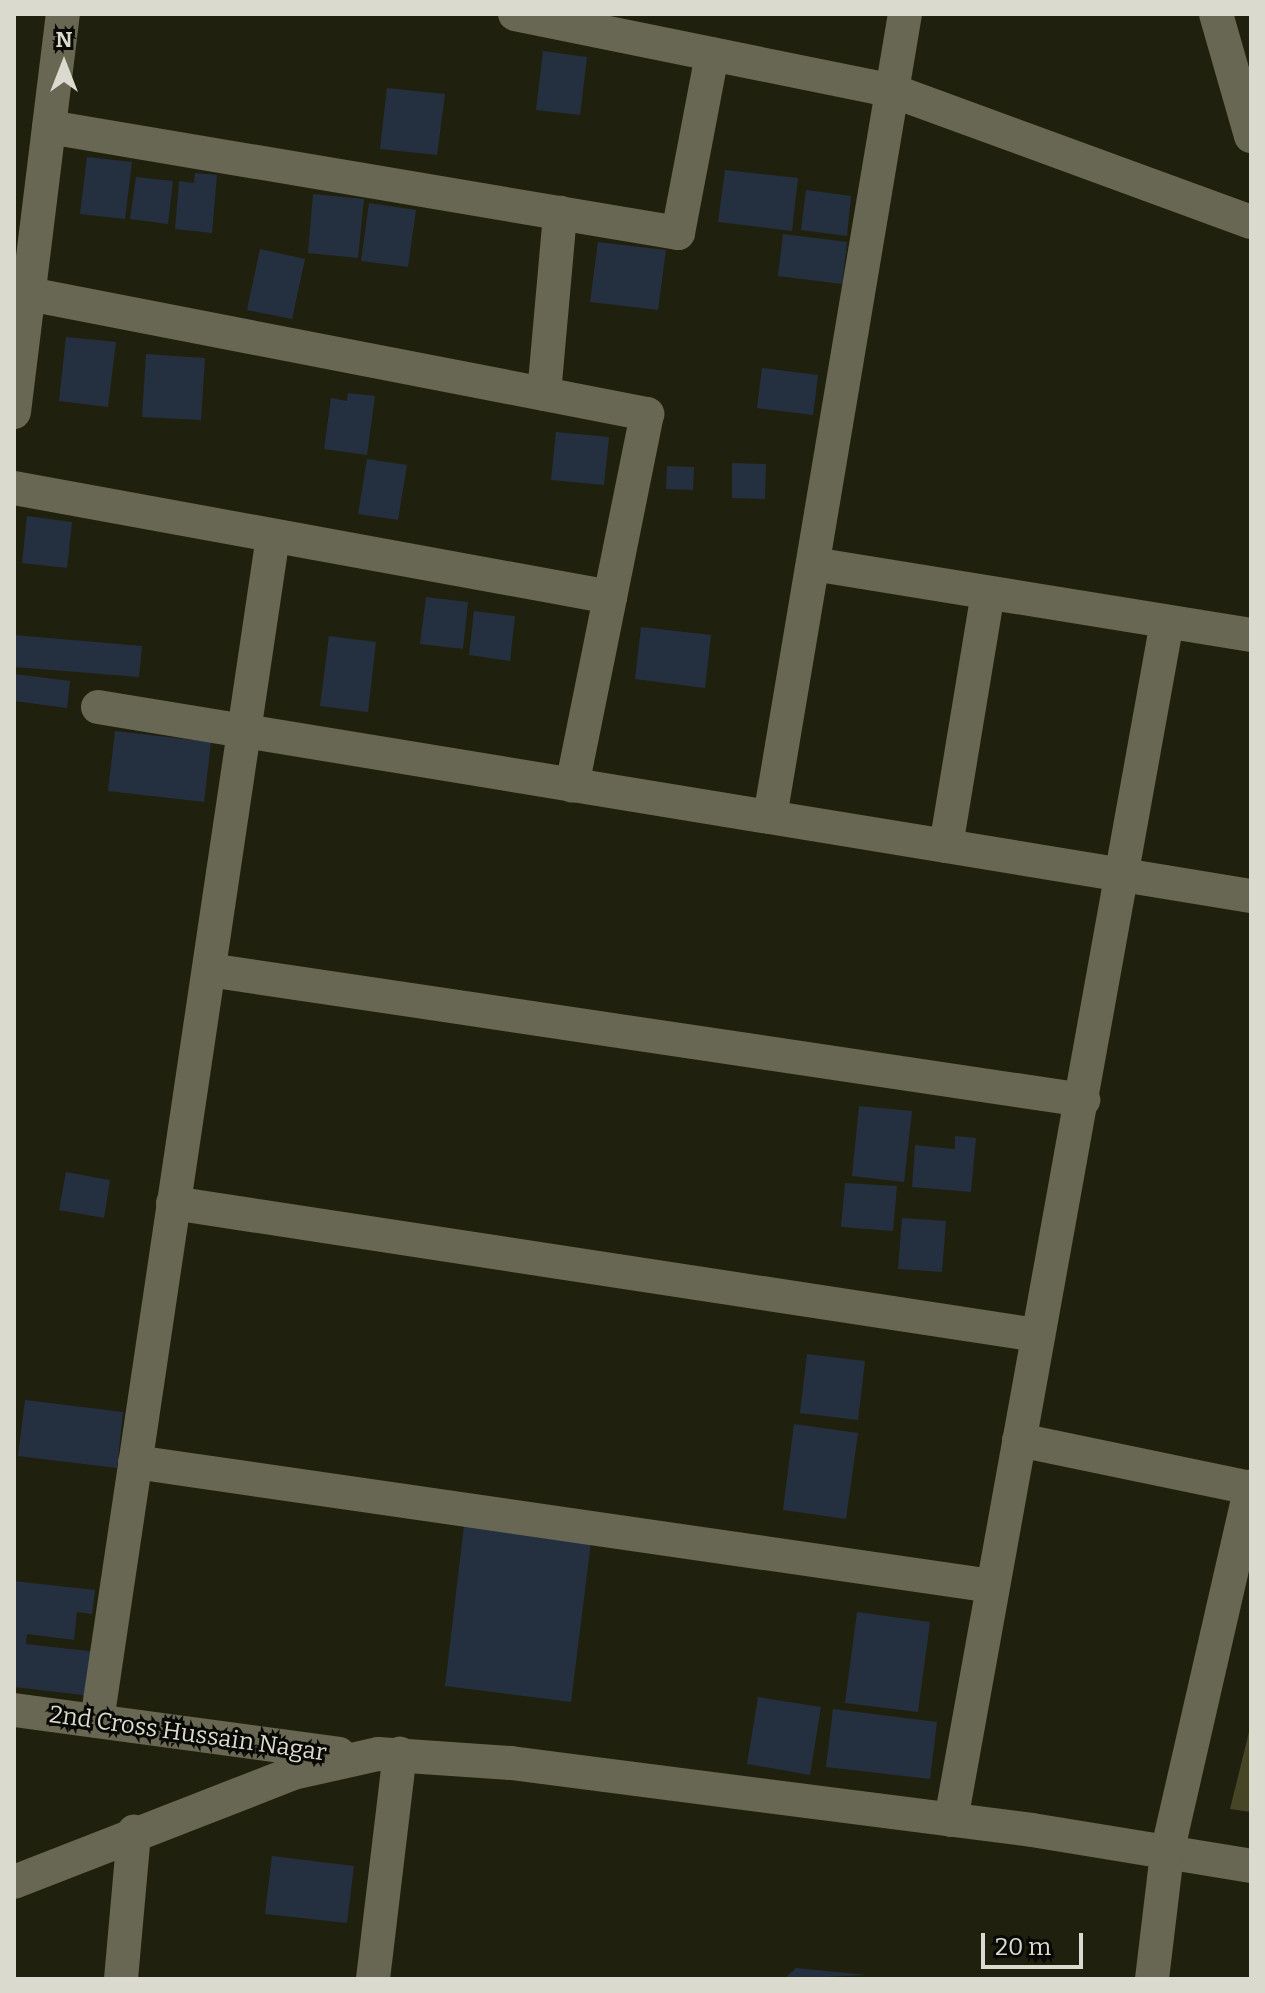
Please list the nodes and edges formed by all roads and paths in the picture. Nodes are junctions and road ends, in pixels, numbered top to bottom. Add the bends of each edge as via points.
1 (63, 14) edge
2 (515, 14) edge
3 (905, 14) edge
4 (1216, 14) edge
5 (712, 54) junction
6 (893, 91) junction
7 (49, 127) junction
8 (1251, 136) edge
9 (560, 213) junction
10 (1251, 222) edge
11 (24, 245) edge
12 (29, 294) junction
13 (544, 394) junction
14 (14, 412) edge
15 (14, 488) edge
16 (273, 536) junction
17 (813, 564) junction
18 (988, 593) junction
19 (610, 597) junction
20 (1167, 622) junction
21 (1251, 635) edge
22 (98, 707) dead end
23 (244, 731) junction
24 (572, 785) junction
25 (770, 817) junction
26 (946, 846) junction
27 (1126, 876) junction
28 (1251, 896) edge
29 (209, 970) junction
30 (1083, 1100) junction
31 (173, 1203) junction
32 (1037, 1335) junction
33 (1019, 1440) junction
34 (135, 1462) junction
35 (1251, 1488) edge
36 (992, 1586) junction
37 (14, 1710) edge
38 (97, 1721) junction
39 (400, 1754) junction
40 (362, 1758) junction
41 (951, 1820) junction
42 (134, 1832) junction
43 (1167, 1853) junction
44 (1251, 1866) edge
45 (14, 1882) edge
46 (121, 1979) edge
47 (373, 1979) edge
48 (1152, 1979) edge

1 - 7 street
2 - 5 street
3 - 6 street
4 - 8 street
5 - 6 street
5 - 9 street via 678,233
6 - 10 street
6 - 17 street
7 - 9 street
7 - 11 street
9 - 13 street
11 - 12 street
12 - 13 street
12 - 14 street
13 - 19 street via 647,414
15 - 16 street
16 - 19 street
16 - 23 street
17 - 18 street
17 - 25 street
18 - 20 street
18 - 26 street
19 - 24 street
20 - 21 street
20 - 27 street
22 - 23 street
23 - 24 street
23 - 29 street
24 - 25 street
25 - 26 street
26 - 27 street
27 - 28 street
27 - 30 street
29 - 30 street
29 - 31 street
30 - 32 street
31 - 32 street
31 - 34 street
32 - 33 street
33 - 35 street
33 - 36 street
34 - 36 street
34 - 38 street
35 - 43 street
36 - 41 street
37 - 38 street, 2nd Cross Hussain Nagar
38 - 40 street, 2nd Cross Hussain Nagar
39 - 40 street
39 - 41 street
39 - 47 street
40 - 42 street via 293,1773
41 - 43 street
42 - 45 street
42 - 46 street
43 - 44 street
43 - 48 street

